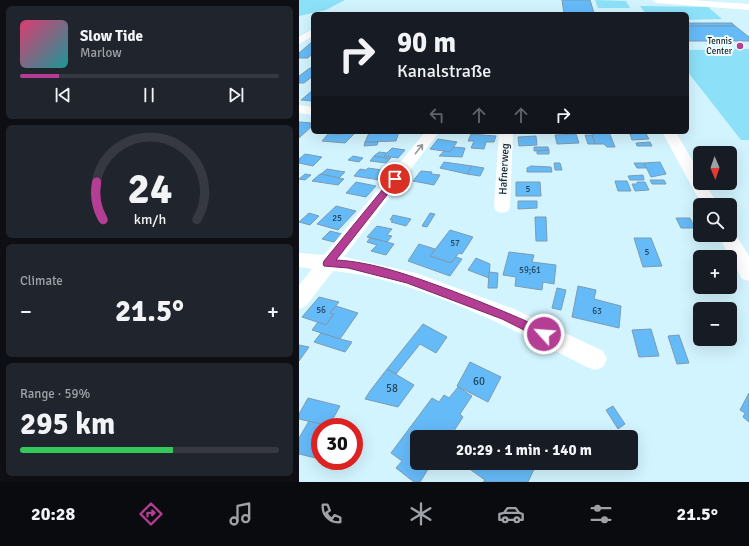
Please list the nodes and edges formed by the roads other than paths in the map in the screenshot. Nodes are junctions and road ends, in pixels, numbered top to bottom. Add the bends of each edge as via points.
1 (656, 0) edge
2 (749, 7) edge
3 (311, 33) edge
4 (299, 41) edge
5 (299, 110) edge
6 (311, 111) edge
7 (431, 134) edge
8 (506, 134) edge
9 (670, 134) edge
10 (706, 198) edge
11 (502, 207) dead end
12 (731, 242) edge
13 (299, 260) edge
14 (328, 264) junction
15 (749, 273) edge
16 (299, 300) edge
17 (595, 359) dead end

1 - 2 main road
3 - 4 street
5 - 6 street
14 -> 7 street
8 - 11 street, Hafnerweg
9 - 10 street
12 - 15 street
13 - 14 street
14 - 16 street
14 - 17 street via 348,264 409,279 506,316

